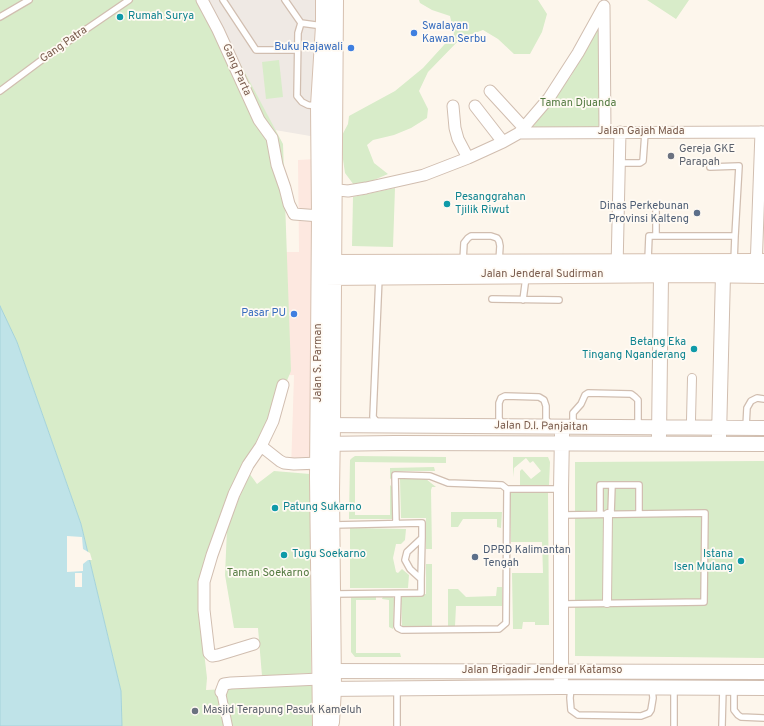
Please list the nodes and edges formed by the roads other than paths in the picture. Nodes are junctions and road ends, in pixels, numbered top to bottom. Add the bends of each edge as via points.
1 (30, 0) edge
2 (129, 0) edge
3 (202, 0) edge
4 (223, 0) edge
5 (285, 0) edge
6 (324, 0) edge
7 (335, 0) edge
8 (604, 3) edge
9 (0, 18) edge
10 (301, 24) junction
11 (330, 26) junction
12 (297, 50) junction
13 (0, 91) edge
14 (490, 91) dead end
15 (327, 106) junction
16 (452, 106) dead end
17 (475, 106) dead end
18 (521, 130) junction
19 (605, 132) junction
20 (620, 132) junction
21 (762, 132) edge
22 (645, 133) junction
23 (503, 142) junction
24 (468, 158) junction
25 (620, 162) junction
26 (710, 167) dead end
27 (327, 189) junction
28 (656, 206) dead end
29 (320, 216) junction
30 (656, 236) junction
31 (735, 236) junction
32 (734, 262) junction
33 (463, 263) junction
34 (648, 263) junction
35 (491, 267) junction
36 (760, 268) edge
37 (579, 269) junction
38 (617, 269) junction
39 (327, 270) junction
40 (723, 274) junction
41 (526, 275) junction
42 (661, 275) junction
43 (379, 276) junction
44 (492, 299) dead end
45 (523, 300) junction
46 (559, 300) dead end
47 (692, 378) dead end
48 (283, 385) dead end
49 (764, 399) edge
50 (691, 420) dead end
51 (326, 425) junction
52 (379, 425) junction
53 (502, 426) junction
54 (557, 427) junction
55 (577, 427) junction
56 (641, 427) junction
57 (659, 427) junction
58 (719, 428) junction
59 (746, 428) junction
60 (764, 428) edge
61 (325, 444) junction
62 (562, 444) junction
63 (659, 444) junction
64 (720, 444) junction
65 (764, 444) edge
66 (261, 446) junction
67 (319, 463) junction
68 (612, 485) junction
69 (506, 489) junction
70 (560, 489) junction
71 (606, 514) junction
72 (639, 514) junction
73 (561, 516) junction
74 (325, 524) junction
75 (396, 524) junction
76 (422, 538) junction
77 (421, 579) junction
78 (325, 594) junction
79 (398, 594) junction
80 (607, 603) junction
81 (561, 604) junction
82 (254, 644) dead end
83 (561, 671) junction
84 (657, 672) junction
85 (725, 672) junction
86 (764, 672) edge
87 (325, 680) junction
88 (566, 688) junction
89 (654, 688) junction
90 (674, 688) junction
91 (728, 688) junction
92 (764, 688) edge
93 (397, 689) junction
94 (221, 692) joint
95 (764, 718) edge
96 (228, 726) edge
97 (321, 726) edge
98 (331, 726) edge
99 (397, 726) edge
100 (674, 726) edge
101 (722, 726) edge

1 - 9 lane
2 - 13 lane, Gang Patra
3 - 29 street, Gang Parta via 259,120 272,138 277,165 294,214
4 - 12 lane via 256,50
5 - 10 lane
6 - 11 main road, Jalan S. Parman
7 - 11 main road, Jalan S. Parman
8 - 18 street via 578,53 549,98
8 - 19 street
10 - 11 lane
10 - 12 lane
11 - 15 main road, Jalan S. Parman
12 - 15 lane via 297,97 308,105
14 - 18 street
15 - 27 main road, Jalan S. Parman
16 - 24 street via 458,139
17 - 23 street
18 - 19 street, Jalan Gajah Mada
18 - 23 street
19 - 20 street, Jalan Gajah Mada
20 - 22 street, Jalan Gajah Mada
20 - 25 street
21 - 22 street, Jalan Gajah Mada
21 - 36 street
22 - 25 lane via 643,160 640,163
23 - 24 street
24 - 27 street via 424,175 399,181 348,191
25 - 38 street
26 - 31 lane via 739,166
27 - 29 main road, Jalan S. Parman
27 - 39 main road, Jalan S. Parman
28 - 30 lane
29 - 39 main road, Jalan S. Parman
30 - 31 lane
30 - 34 lane via 648,236
31 - 32 lane
32 - 34 main road, Jalan Jenderal Sudirman
32 - 36 main road, Jalan Jenderal Sudirman
33 - 35 main road, Jalan Jenderal Sudirman
33 - 35 lane via 466,240 471,236 491,236 499,241 500,246
33 - 39 main road, Jalan Jenderal Sudirman
34 - 38 main road, Jalan Jenderal Sudirman
35 - 37 main road, Jalan Jenderal Sudirman
35 - 41 main road, Jalan Jenderal Sudirman
35 - 43 main road, Jalan Jenderal Sudirman
36 - 40 main road, Jalan Jenderal Sudirman
37 - 38 main road, Jalan Jenderal Sudirman
37 - 41 main road, Jalan Jenderal Sudirman
38 - 42 main road, Jalan Jenderal Sudirman
39 - 43 main road, Jalan Jenderal Sudirman
39 - 51 main road, Jalan S. Parman via 332,409
40 - 42 main road, Jalan Jenderal Sudirman
40 - 58 street
41 - 45 lane
42 - 57 street
43 - 52 lane via 373,416
44 - 45 lane
45 - 46 lane
47 - 50 street
48 - 66 street via 273,421
49 - 59 lane via 757,398 747,408
51 - 52 street, Jalan D.I. Panjaitan
51 - 61 main road, Jalan S. Parman
52 - 53 street, Jalan D.I. Panjaitan
53 - 54 street, Jalan D.I. Panjaitan
53 - 54 lane via 499,403 502,398 539,396 546,406 546,419
54 - 55 street, Jalan D.I. Panjaitan
54 - 62 street
55 - 56 street, Jalan D.I. Panjaitan
55 - 56 lane via 573,412 588,393 631,394 636,397
56 - 57 street, Jalan D.I. Panjaitan
57 - 58 street, Jalan D.I. Panjaitan
57 - 63 street
58 - 59 street, Jalan D.I. Panjaitan
58 - 64 street
59 - 60 street, Jalan D.I. Panjaitan
61 - 62 street, Jalan D.I. Panjaitan
61 - 67 main road, Jalan S. Parman
61 - 74 main road, Jalan S. Parman
62 - 63 street, Jalan D.I. Panjaitan
62 - 70 street
63 - 64 street, Jalan D.I. Panjaitan
64 - 65 street, Jalan D.I. Panjaitan
66 - 67 street via 284,463
66 - 82 street via 248,465 234,494 204,582 209,653 218,656
67 - 74 main road, Jalan S. Parman
68 - 71 lane
68 - 71 lane via 600,485
68 - 72 lane via 639,485
69 - 70 lane
69 - 75 lane via 502,485 448,483 430,476 395,475
69 - 79 lane via 507,587 504,626 499,629 402,630 397,626
70 - 73 street
71 - 72 lane
71 - 73 lane
71 - 80 street
72 - 80 lane via 705,513 704,602
73 - 81 street
74 - 75 lane
74 - 78 main road, Jalan S. Parman
75 - 76 lane via 422,523
76 - 77 lane
76 - 77 lane via 407,552 405,560
77 - 79 lane via 421,593
78 - 79 lane
78 - 87 main road, Jalan S. Parman
80 - 81 lane
81 - 83 street
83 - 84 street, Jalan Brigadir Jenderal Katamso
83 - 87 street, Jalan Brigadir Jenderal Katamso
83 - 88 street
84 - 85 street, Jalan Brigadir Jenderal Katamso
84 - 89 street
85 - 86 street, Jalan Brigadir Jenderal Katamso
85 - 91 street
87 - 93 street, Jalan Brigadir Jenderal Katamso
87 - 94 street via 230,683 224,684
87 - 97 main road, Jalan S. Parman
87 - 98 main road, Jalan S. Parman
88 - 89 street, Jalan Brigadir Jenderal Katamso
88 - 89 lane via 574,714 641,716 649,714 651,710
88 - 93 street, Jalan Brigadir Jenderal Katamso
89 - 90 street, Jalan Brigadir Jenderal Katamso
90 - 91 street, Jalan Brigadir Jenderal Katamso
90 - 100 lane
91 - 92 street, Jalan Brigadir Jenderal Katamso
91 - 95 lane via 734,710 738,715
91 - 101 lane
93 - 99 lane
94 - 96 street

